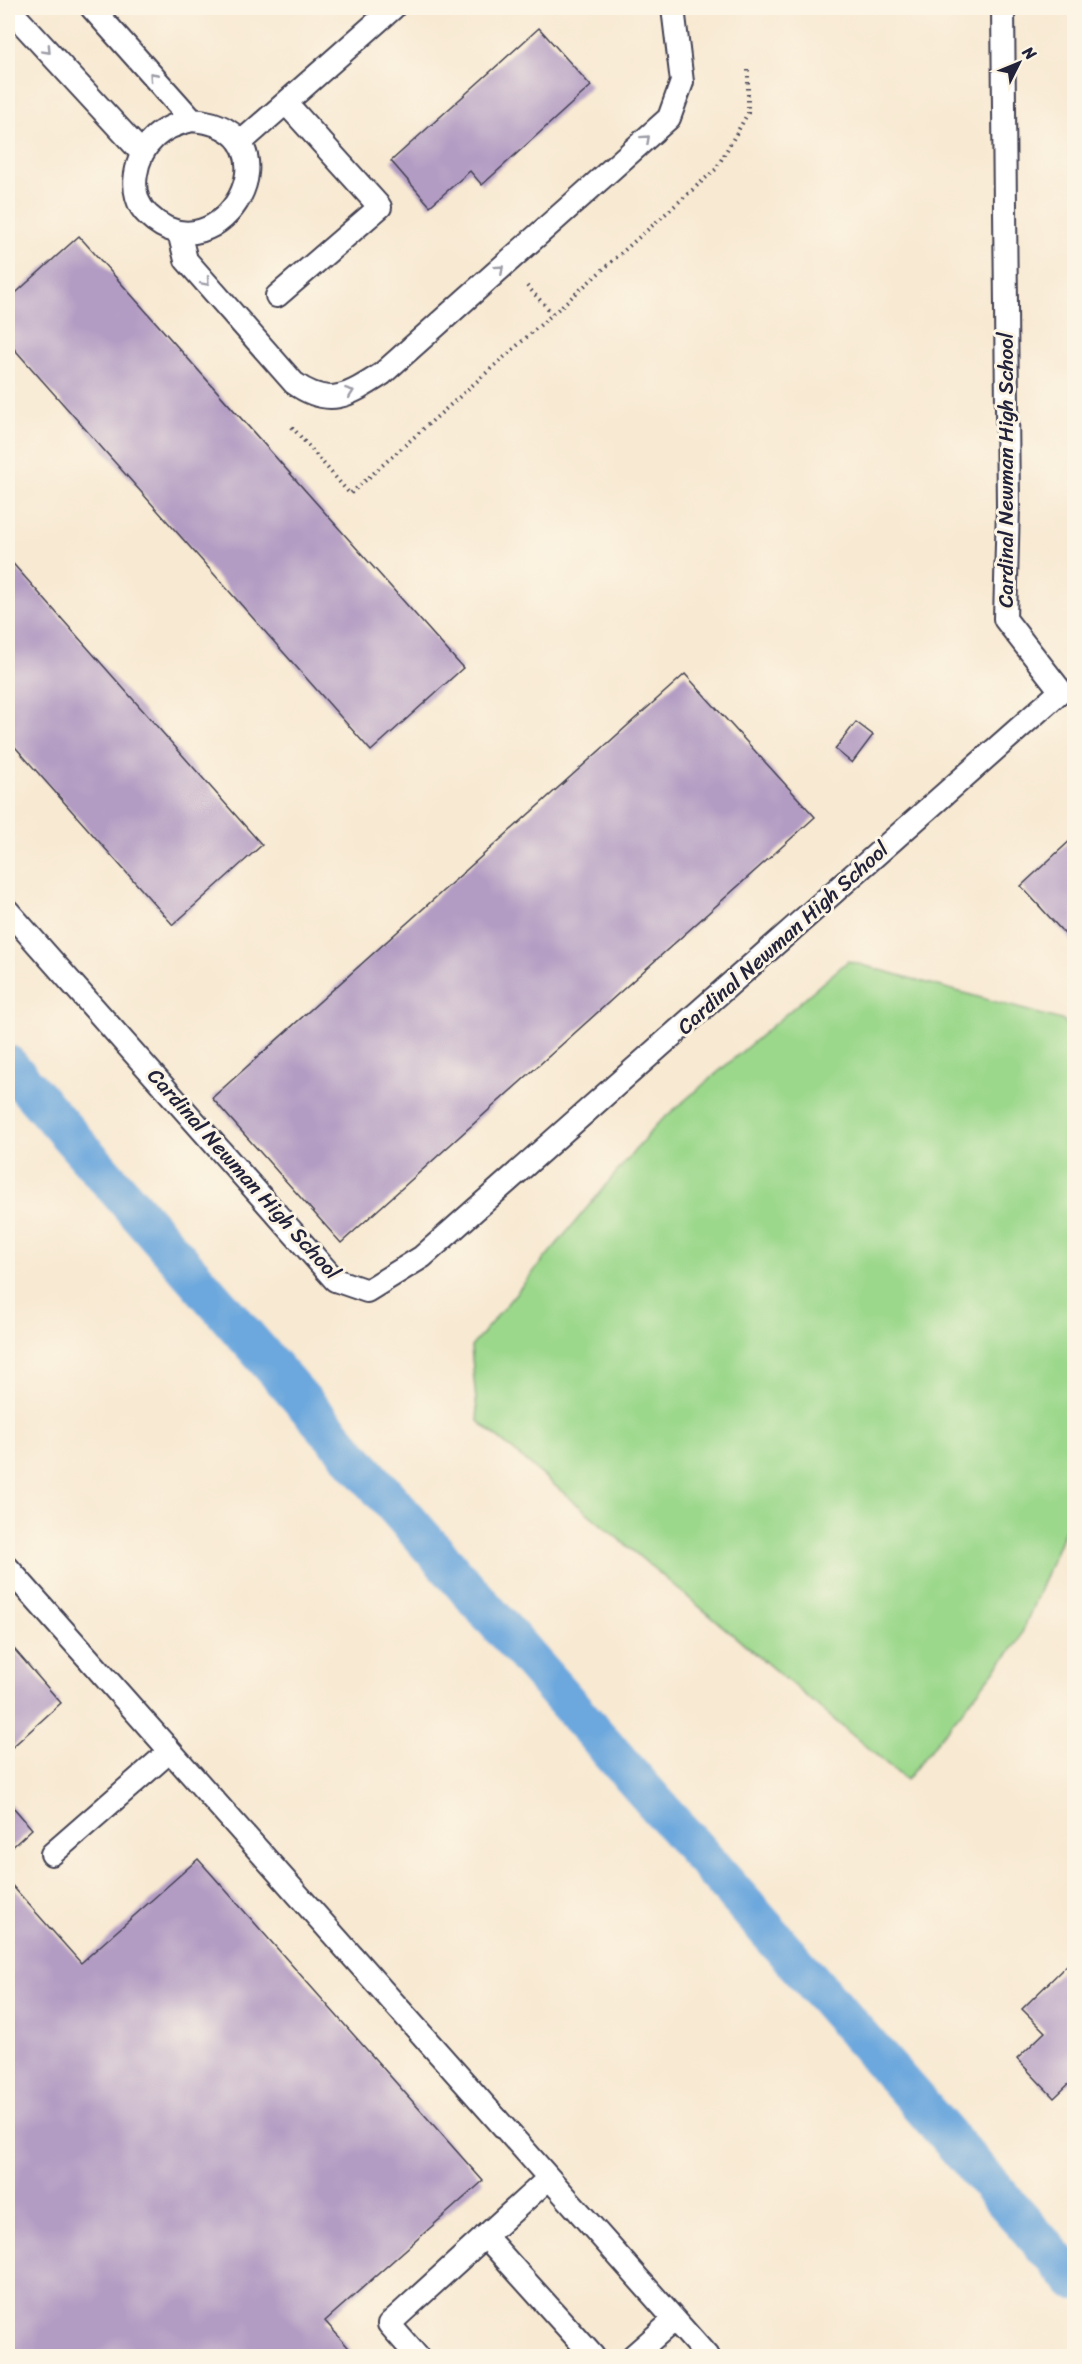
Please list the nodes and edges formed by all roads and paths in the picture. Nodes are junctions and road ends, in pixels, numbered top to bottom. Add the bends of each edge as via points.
1 (8, 8) edge
2 (92, 8) edge
3 (393, 8) edge
4 (673, 8) edge
5 (1003, 8) edge
6 (748, 67) dead end
7 (286, 103) junction
8 (192, 120) junction
9 (240, 143) junction
10 (142, 153) junction
11 (179, 232) junction
12 (526, 286) dead end
13 (277, 297) dead end
14 (553, 314) junction
15 (292, 428) dead end
16 (8, 911) edge
17 (8, 1568) edge
18 (170, 1751) junction
19 (52, 1854) dead end
20 (549, 2178) junction
21 (486, 2236) junction
22 (674, 2320) junction
23 (417, 2356) edge
24 (593, 2356) edge
25 (633, 2356) edge
26 (707, 2356) edge

1 -> 10 lane
8 -> 2 lane
3 - 7 lane
11 -> 4 lane via 186,260 294,383 311,395 330,398 355,392 382,374 669,118 682,82
5 - 16 lane, Cardinal Newman High School via 1008,506 1005,619 1061,691 422,1257 367,1291 335,1280
6 - 14 path via 748,113 716,169
7 - 9 lane
7 - 13 lane via 380,207
8 - 9 lane via 213,122 231,131
8 - 10 lane via 173,125 155,137
9 - 11 lane via 248,167 246,188 236,207 219,222 200,231
10 - 11 lane via 135,174 136,194 144,212 159,226
12 - 14 path
14 - 15 path via 350,494
17 - 18 lane
18 - 19 lane
18 - 20 lane
20 - 21 lane
20 - 22 lane
21 - 23 lane via 388,2324
21 - 24 lane
22 - 25 lane
22 - 26 lane

